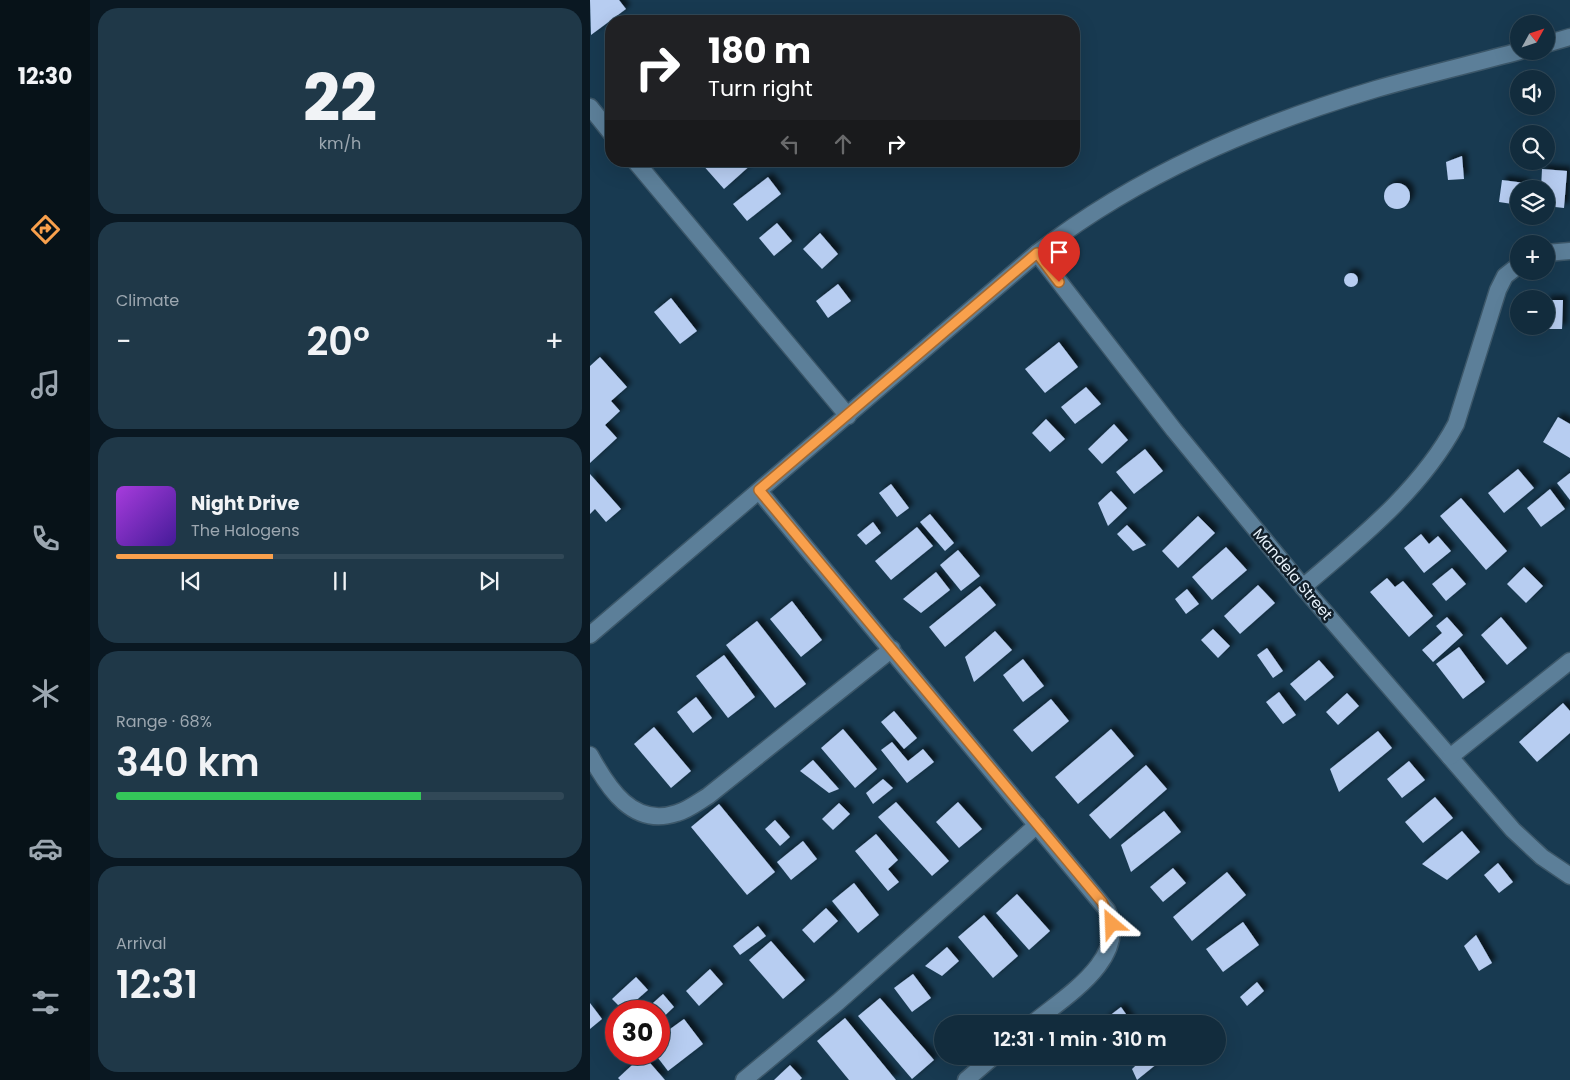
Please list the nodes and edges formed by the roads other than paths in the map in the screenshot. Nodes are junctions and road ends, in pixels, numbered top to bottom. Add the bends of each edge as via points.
1 (1570, 37) edge
2 (1555, 41) edge
3 (1510, 54) edge
4 (590, 108) edge
5 (605, 126) edge
6 (640, 167) edge
7 (1570, 251) edge
8 (1555, 252) edge
9 (1037, 253) junction
10 (1510, 272) edge
11 (848, 416) junction
12 (759, 490) junction
13 (1303, 587) junction
14 (590, 635) edge
15 (892, 649) junction
16 (1570, 661) edge
17 (590, 755) edge
18 (1450, 757) junction
19 (1037, 825) junction
20 (1570, 876) edge
21 (1042, 1015) edge
22 (984, 1065) edge
23 (744, 1080) edge
24 (966, 1080) edge

1 - 2 street
3 - 9 street via 1367,92 1215,147 1180,163 1086,217
4 - 5 street
6 - 11 street
7 - 8 street
9 - 11 street
9 - 13 street, Mandela Street via 1174,430
10 - 13 street via 1498,290 1456,424 1447,442 1423,475
11 - 12 street
12 - 14 street
12 - 15 street
13 - 18 street, Mandela Street
15 - 17 street via 708,796 677,813 646,815 634,810 613,792
15 - 19 street
16 - 18 street
18 - 20 street, Mandela Street via 1527,845
19 - 21 street via 1102,902 1112,924 1107,954 1100,965
19 - 23 street via 838,1002
22 - 24 street

